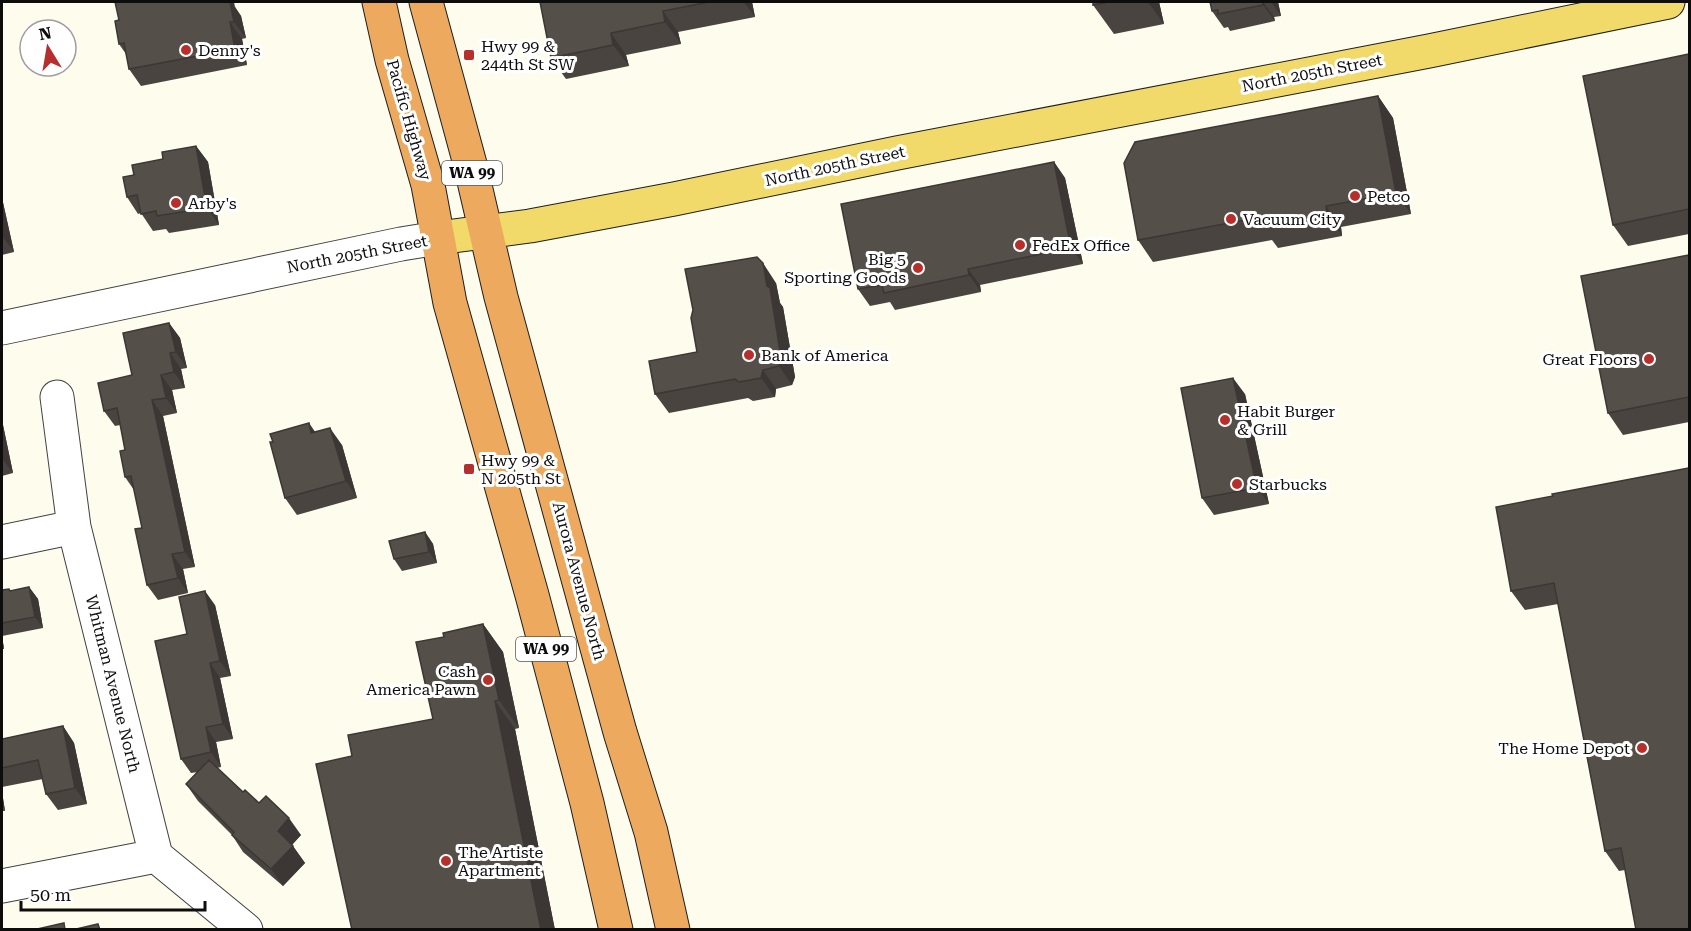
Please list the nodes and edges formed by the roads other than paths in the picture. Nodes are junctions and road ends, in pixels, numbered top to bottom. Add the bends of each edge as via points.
1 (379, 2) edge
2 (426, 2) edge
3 (1668, 2) edge
4 (486, 232) junction
5 (438, 238) junction
6 (2, 328) edge
7 (57, 397) dead end
8 (74, 527) junction
9 (2, 542) edge
10 (156, 856) junction
11 (2, 886) edge
12 (246, 930) edge
13 (616, 930) edge
14 (673, 930) edge

1 - 5 highway, Pacific Highway / WA 99 via 428,185
2 - 4 highway, WA 99
3 - 4 main road, North 205th Street via 743,186
4 - 5 main road, North 205th Street
4 - 14 highway, Aurora Avenue North / WA 99 via 620,732 651,832
5 - 6 street, North 205th Street
5 - 13 highway, WA 99 via 450,303 532,595
7 - 8 street, Whitman Avenue North
8 - 9 street
8 - 10 street, Whitman Avenue North
10 - 11 street
10 - 12 street

